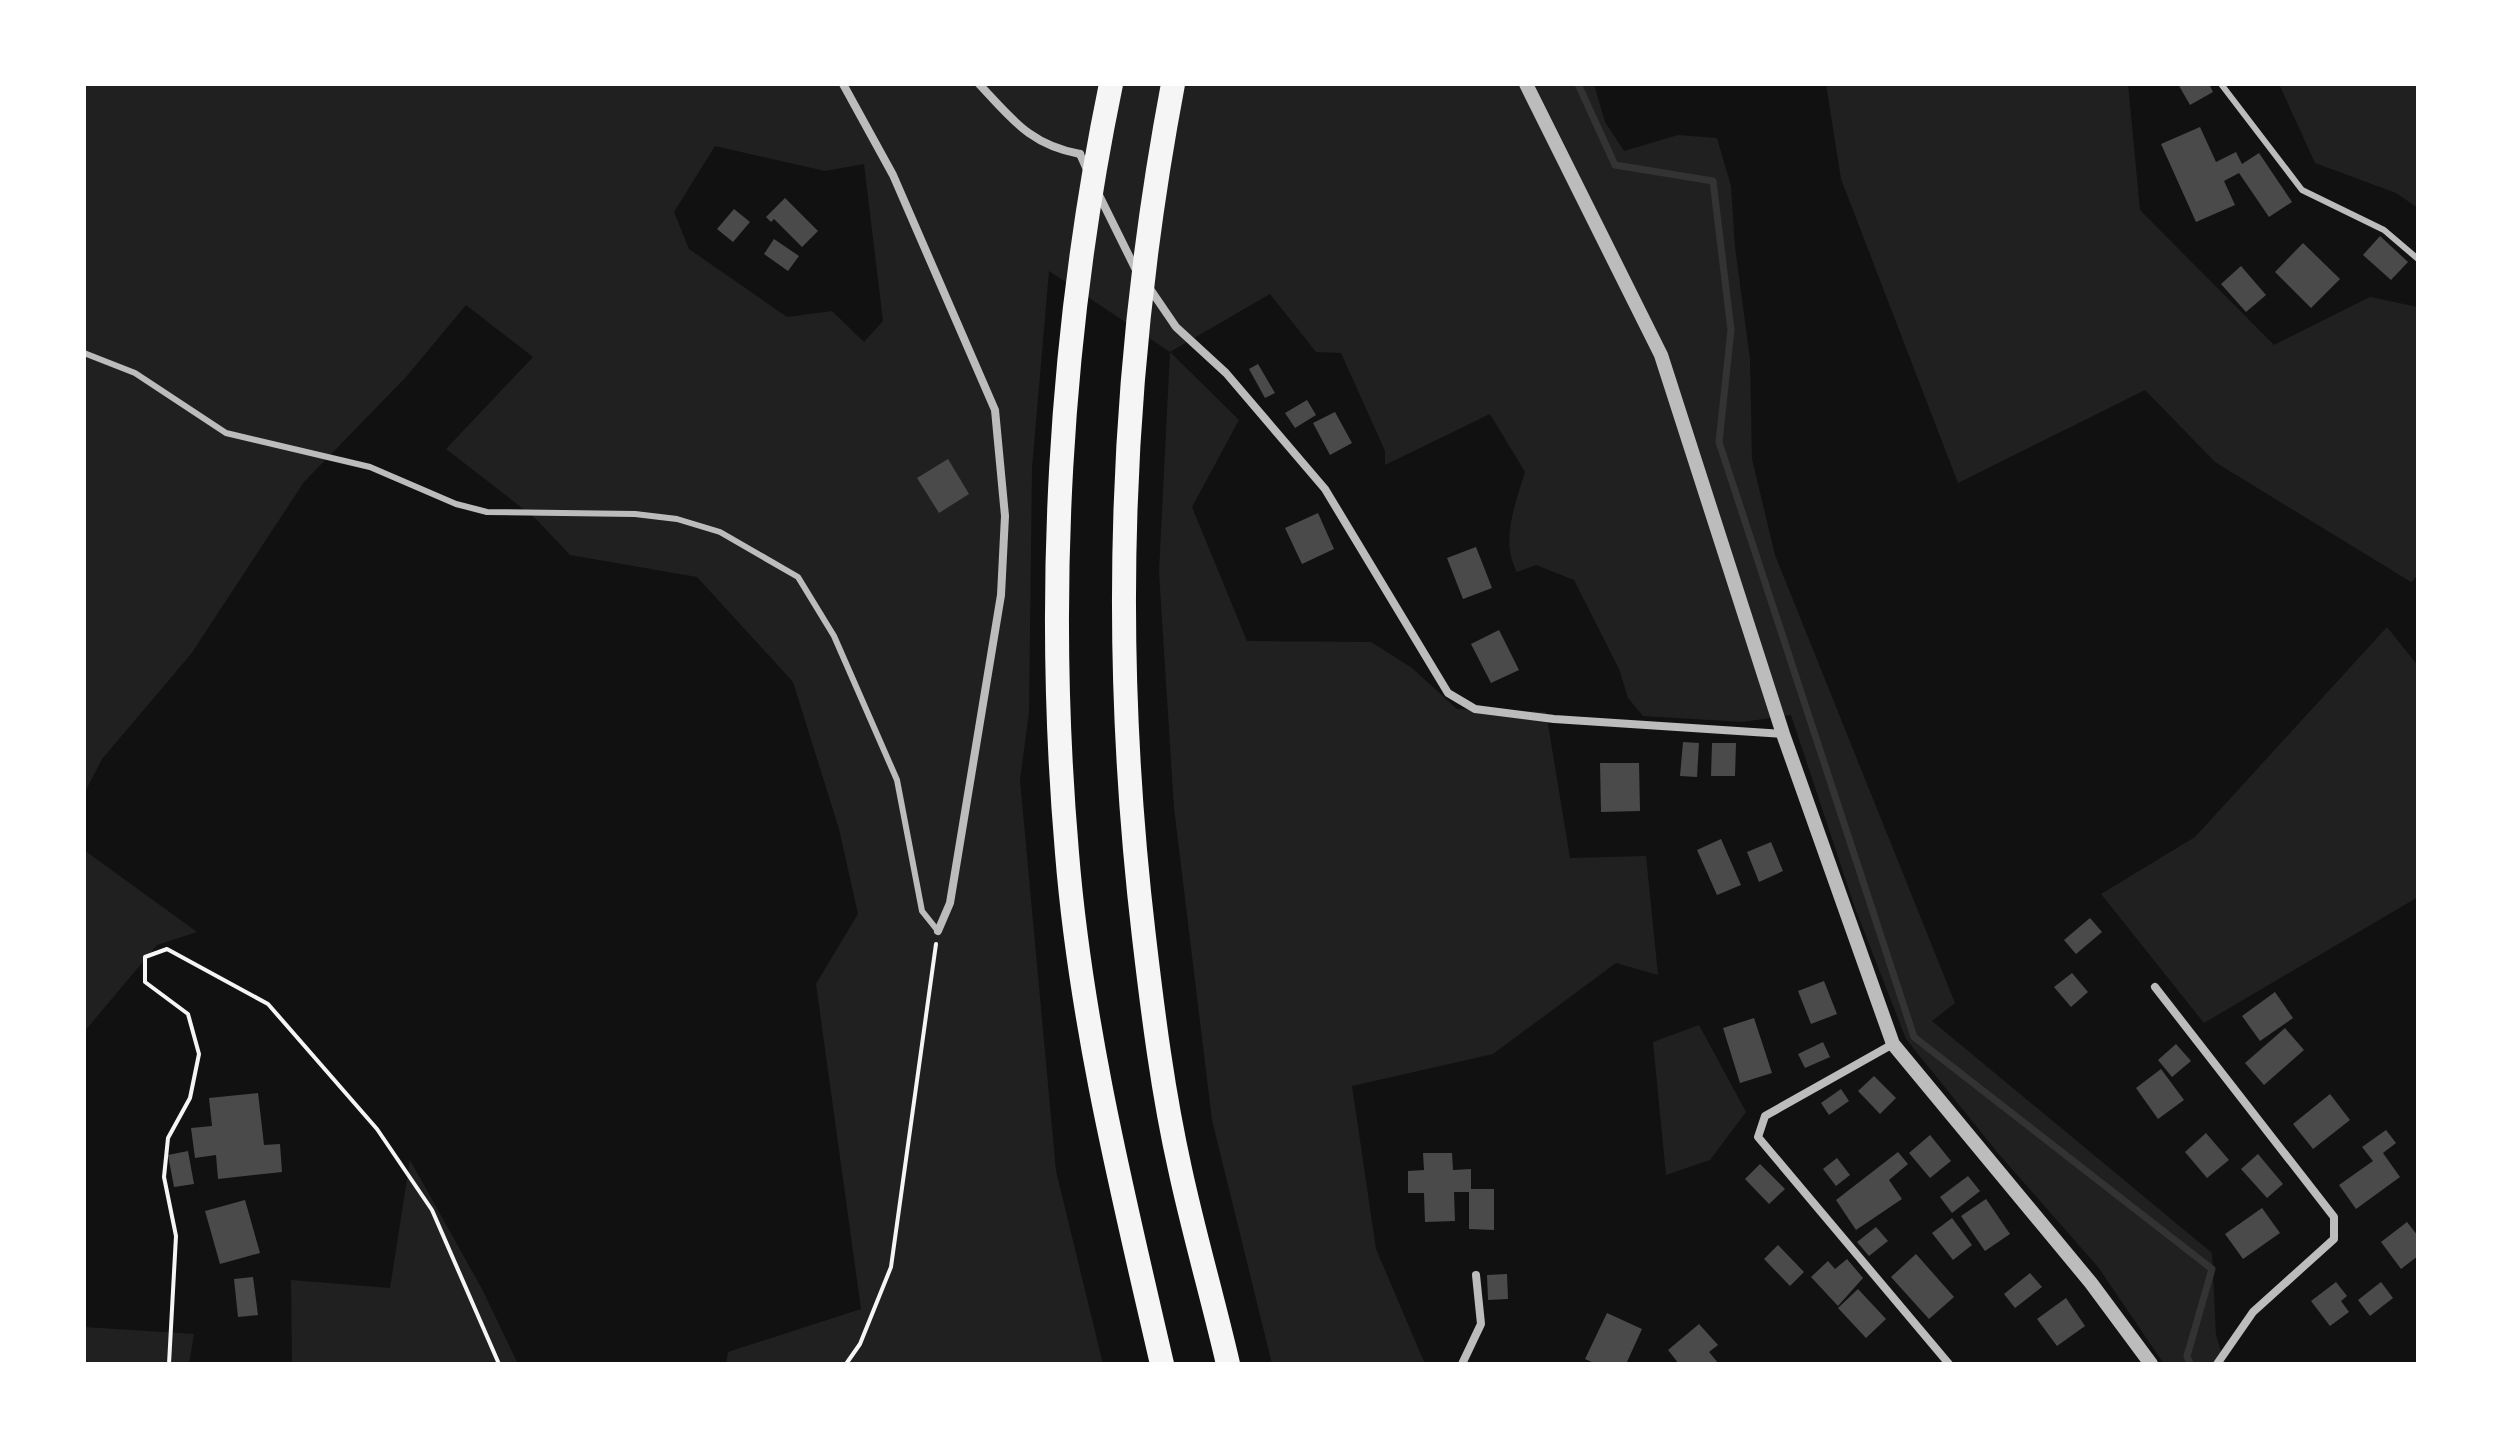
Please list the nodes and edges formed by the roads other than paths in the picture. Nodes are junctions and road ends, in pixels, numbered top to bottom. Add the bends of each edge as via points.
1 (843, 84) edge
2 (979, 84) edge
3 (1104, 84) edge
4 (1111, 84) edge
5 (1173, 84) edge
6 (1526, 84) edge
7 (2221, 84) edge
8 (1080, 154) junction
9 (2418, 259) edge
10 (84, 353) edge
11 (1783, 734) junction
12 (938, 931) joint
13 (2155, 987) dead end
14 (1893, 1044) junction
15 (1476, 1275) dead end
16 (1162, 1364) edge
17 (1228, 1364) edge
18 (1462, 1364) edge
19 (1949, 1364) edge
20 (2151, 1364) edge
21 (2217, 1364) edge

1 - 12 street via 893,175 995,410 1005,516 1001,595 950,903
2 - 8 street via 1026,134 1052,149
3 - 8 street via 1100,127
4 - 16 highway via 1095,167 1067,392 1058,669 1067,854 1085,994 1108,1133
5 - 17 highway via 1142,270 1128,403 1124,690 1133,845 1152,1006 1179,1167
6 - 11 street via 1661,355
7 - 9 lane via 2302,190 2384,230
8 - 11 street via 1130,262 1176,327 1226,373 1325,489 1448,693 1475,709 1522,715
10 - 12 lane via 135,373 226,433 370,467 487,512 677,519 720,532 798,577 834,636 897,780 922,911
11 - 14 street
13 - 21 street via 2334,1217 2334,1239 2253,1312
14 - 19 street via 1765,1116 1758,1137
14 - 20 street via 2091,1283
15 - 18 street via 1481,1324

